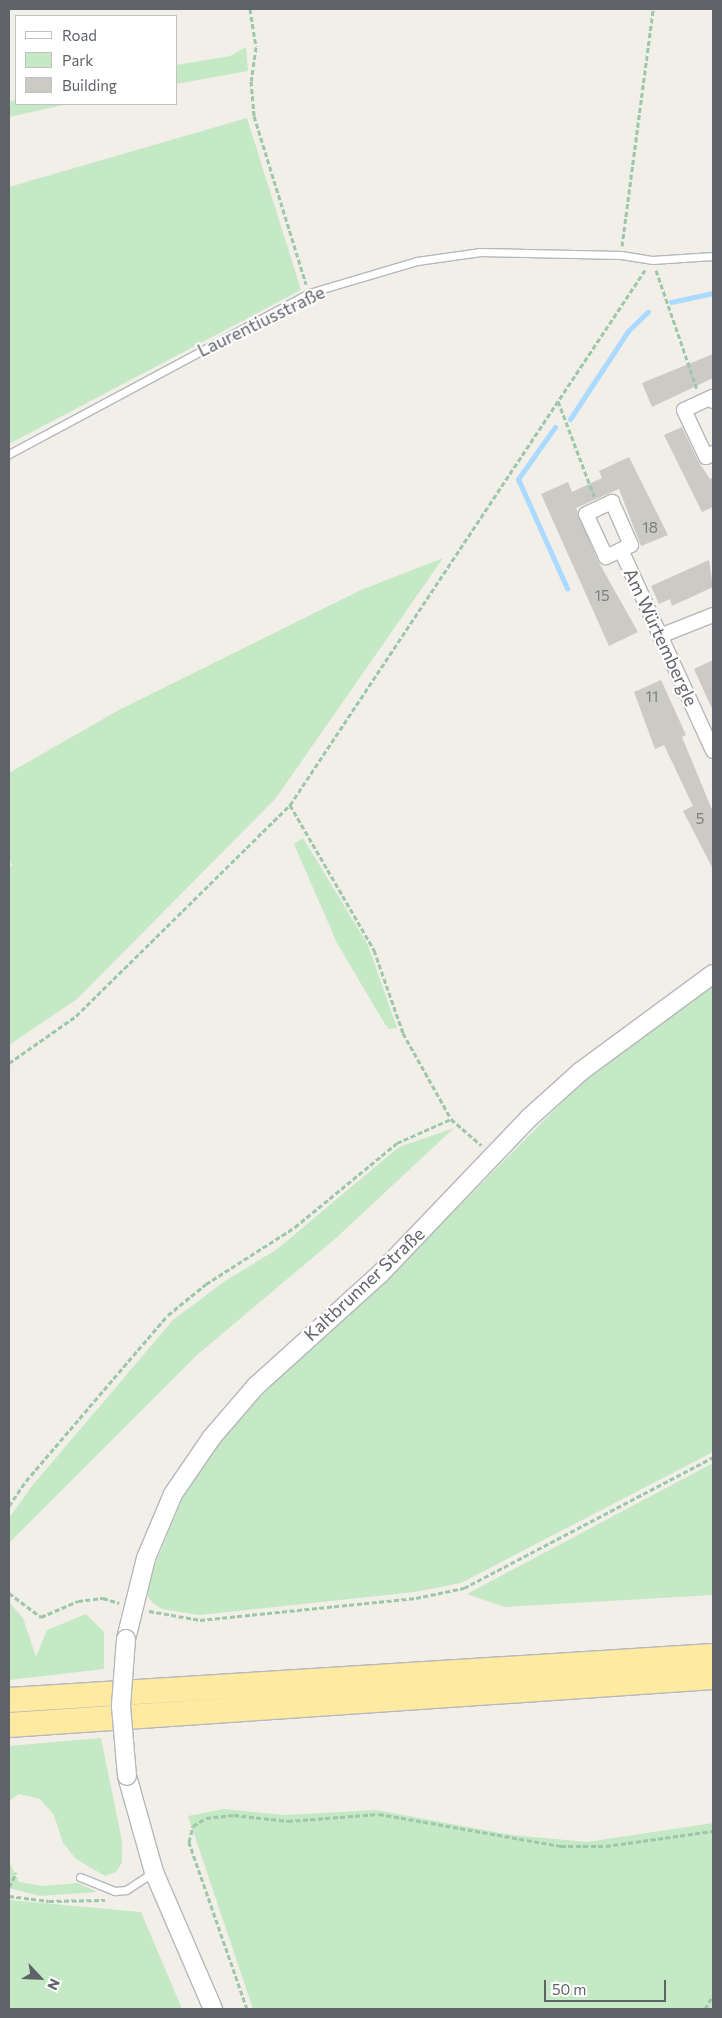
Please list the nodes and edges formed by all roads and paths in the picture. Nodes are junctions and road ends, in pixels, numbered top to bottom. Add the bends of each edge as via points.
1 (250, 9) edge
2 (653, 9) edge
3 (621, 255) junction
4 (713, 256) edge
5 (652, 260) junction
6 (309, 293) junction
7 (558, 401) junction
8 (707, 401) edge
9 (713, 453) edge
10 (9, 454) edge
11 (599, 508) junction
12 (621, 550) junction
13 (713, 615) edge
14 (660, 636) junction
15 (713, 751) edge
16 (290, 805) junction
17 (713, 974) edge
18 (9, 1063) edge
19 (451, 1119) junction
20 (493, 1156) junction
21 (713, 1457) edge
22 (9, 1506) edge
23 (9, 1593) edge
24 (132, 1608) junction
25 (713, 1656) edge
26 (713, 1677) edge
27 (9, 1700) edge
28 (9, 1725) edge
29 (713, 1831) edge
30 (154, 1872) junction
31 (16, 1873) dead end
32 (80, 1877) dead end
33 (9, 1887) edge
34 (126, 1890) junction
35 (9, 1896) edge
36 (713, 1996) edge
37 (213, 2009) edge
38 (247, 2009) edge
39 (705, 2009) edge

1 - 6 path via 256,47 251,81 254,116
2 - 3 path
3 - 5 lane, Laurentiusstraße
3 - 6 lane, Laurentiusstraße via 480,252 417,261
4 - 5 lane, Laurentiusstraße
5 - 7 path
5 - 8 path
6 - 10 lane, Laurentiusstraße
7 - 11 path
7 - 16 path
8 - 9 street via 684,410 706,457
11 - 12 street, Am Würtembergle via 612,502 631,545
11 - 12 street, Am Würtembergle via 586,514 606,557
12 - 14 street, Am Würtembergle
13 - 14 street
14 - 15 street, Am Würtembergle
16 - 18 path via 76,1016
16 - 19 path via 374,950 403,1033
17 - 20 street, Kaltbrunner Straße via 580,1072
19 - 20 path
19 - 22 path via 397,1143 295,1227 206,1284 168,1315 32,1473
20 - 24 street, Kaltbrunner Straße via 379,1275 256,1386 212,1437 173,1494 146,1558
21 - 24 path via 464,1588 416,1598 200,1620
23 - 24 path via 41,1617 78,1601 103,1598
24 - 30 street, Kaltbrunner Straße, bridge via 126,1639 121,1706 127,1776
25 - 27 highway
26 - 28 highway
29 - 38 path via 606,1846 561,1846 379,1814 288,1821 234,1815 206,1818 193,1826 189,1842
30 - 34 lane
30 - 37 street, Kaltbrunner Straße
31 - 33 path
32 - 34 lane via 106,1889
34 - 35 path via 108,1899 87,1902
36 - 39 path

